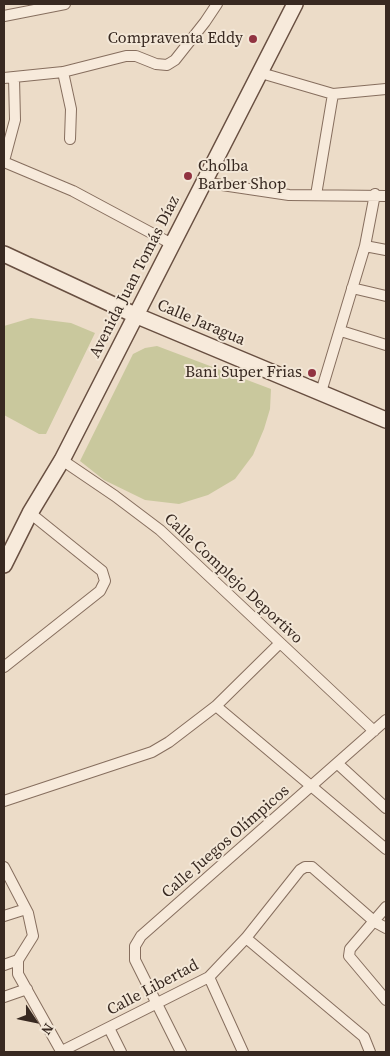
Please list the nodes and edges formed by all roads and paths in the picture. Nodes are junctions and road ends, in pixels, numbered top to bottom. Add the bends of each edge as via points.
1 (65, 4) edge
2 (217, 4) edge
3 (295, 4) edge
4 (4, 16) edge
5 (63, 72) junction
6 (260, 73) junction
7 (9, 78) edge
8 (386, 89) edge
9 (333, 94) junction
10 (70, 139) dead end
11 (4, 162) edge
12 (202, 182) junction
13 (375, 194) junction
14 (316, 195) junction
15 (386, 196) edge
16 (170, 243) junction
17 (364, 246) junction
18 (386, 250) edge
19 (4, 254) edge
20 (352, 288) junction
21 (386, 296) edge
22 (135, 315) junction
23 (341, 331) junction
24 (386, 345) edge
25 (321, 392) junction
26 (386, 420) edge
27 (62, 460) junction
28 (30, 513) junction
29 (4, 565) edge
30 (280, 643) junction
31 (4, 667) edge
32 (216, 706) junction
33 (386, 720) edge
34 (374, 731) junction
35 (338, 764) junction
36 (312, 787) junction
37 (4, 801) edge
38 (386, 808) edge
39 (386, 849) edge
40 (4, 867) edge
41 (386, 907) edge
42 (26, 909) junction
43 (4, 916) edge
44 (375, 922) junction
45 (386, 928) edge
46 (246, 938) junction
47 (18, 960) junction
48 (4, 965) edge
49 (209, 977) junction
50 (26, 989) junction
51 (4, 998) edge
52 (386, 1000) edge
53 (159, 1004) junction
54 (109, 1028) junction
55 (60, 1052) edge
56 (121, 1052) edge
57 (181, 1052) edge
58 (243, 1052) edge
59 (370, 1052) edge

1 - 4 street
2 - 5 street via 175,60 167,65 126,56
3 - 6 street, Avenida Juan Tomás Díaz
5 - 7 street
5 - 10 street via 71,109
6 - 9 street
6 - 12 street, Avenida Juan Tomás Díaz
7 - 11 street via 15,120
8 - 9 street
9 - 14 street
11 - 16 street via 73,191
12 - 14 street via 248,190
12 - 16 street, Avenida Juan Tomás Díaz
13 - 14 street
13 - 15 street
13 - 17 street
16 - 22 street, Avenida Juan Tomás Díaz
17 - 18 street
17 - 20 street
19 - 22 street, Calle Jaragua
20 - 21 street
20 - 23 street
22 - 25 street, Calle Jaragua
22 - 27 street, Avenida Juan Tomás Díaz
23 - 24 street
23 - 25 street
25 - 26 street, Calle Jaragua
27 - 28 street, Avenida Juan Tomás Díaz
27 - 30 street, Calle Complejo Deportivo via 160,530
28 - 29 street, Avenida Juan Tomás Díaz
28 - 31 street via 102,571 105,581 100,591
30 - 32 street
30 - 34 street, Calle Complejo Deportivo
32 - 36 street
32 - 37 street via 152,752
33 - 34 street, Calle Juegos Olímpicos
34 - 35 street, Calle Juegos Olímpicos
35 - 36 street, Calle Juegos Olímpicos
35 - 38 street
36 - 39 street
36 - 53 street, Calle Juegos Olímpicos via 141,936 135,946 135,960
40 - 42 street
41 - 44 street
42 - 43 street
42 - 47 street via 33,936
44 - 45 street
44 - 46 street, Calle Libertad via 312,867 305,867
44 - 52 street via 350,949 348,956
46 - 49 street, Calle Libertad
46 - 59 street via 364,1037
47 - 48 street
47 - 50 street via 18,974
49 - 53 street, Calle Libertad
49 - 58 street
50 - 51 street
50 - 55 street
53 - 54 street, Calle Libertad
53 - 57 street, Calle Juegos Olímpicos
54 - 55 street, Calle Libertad
54 - 56 street

